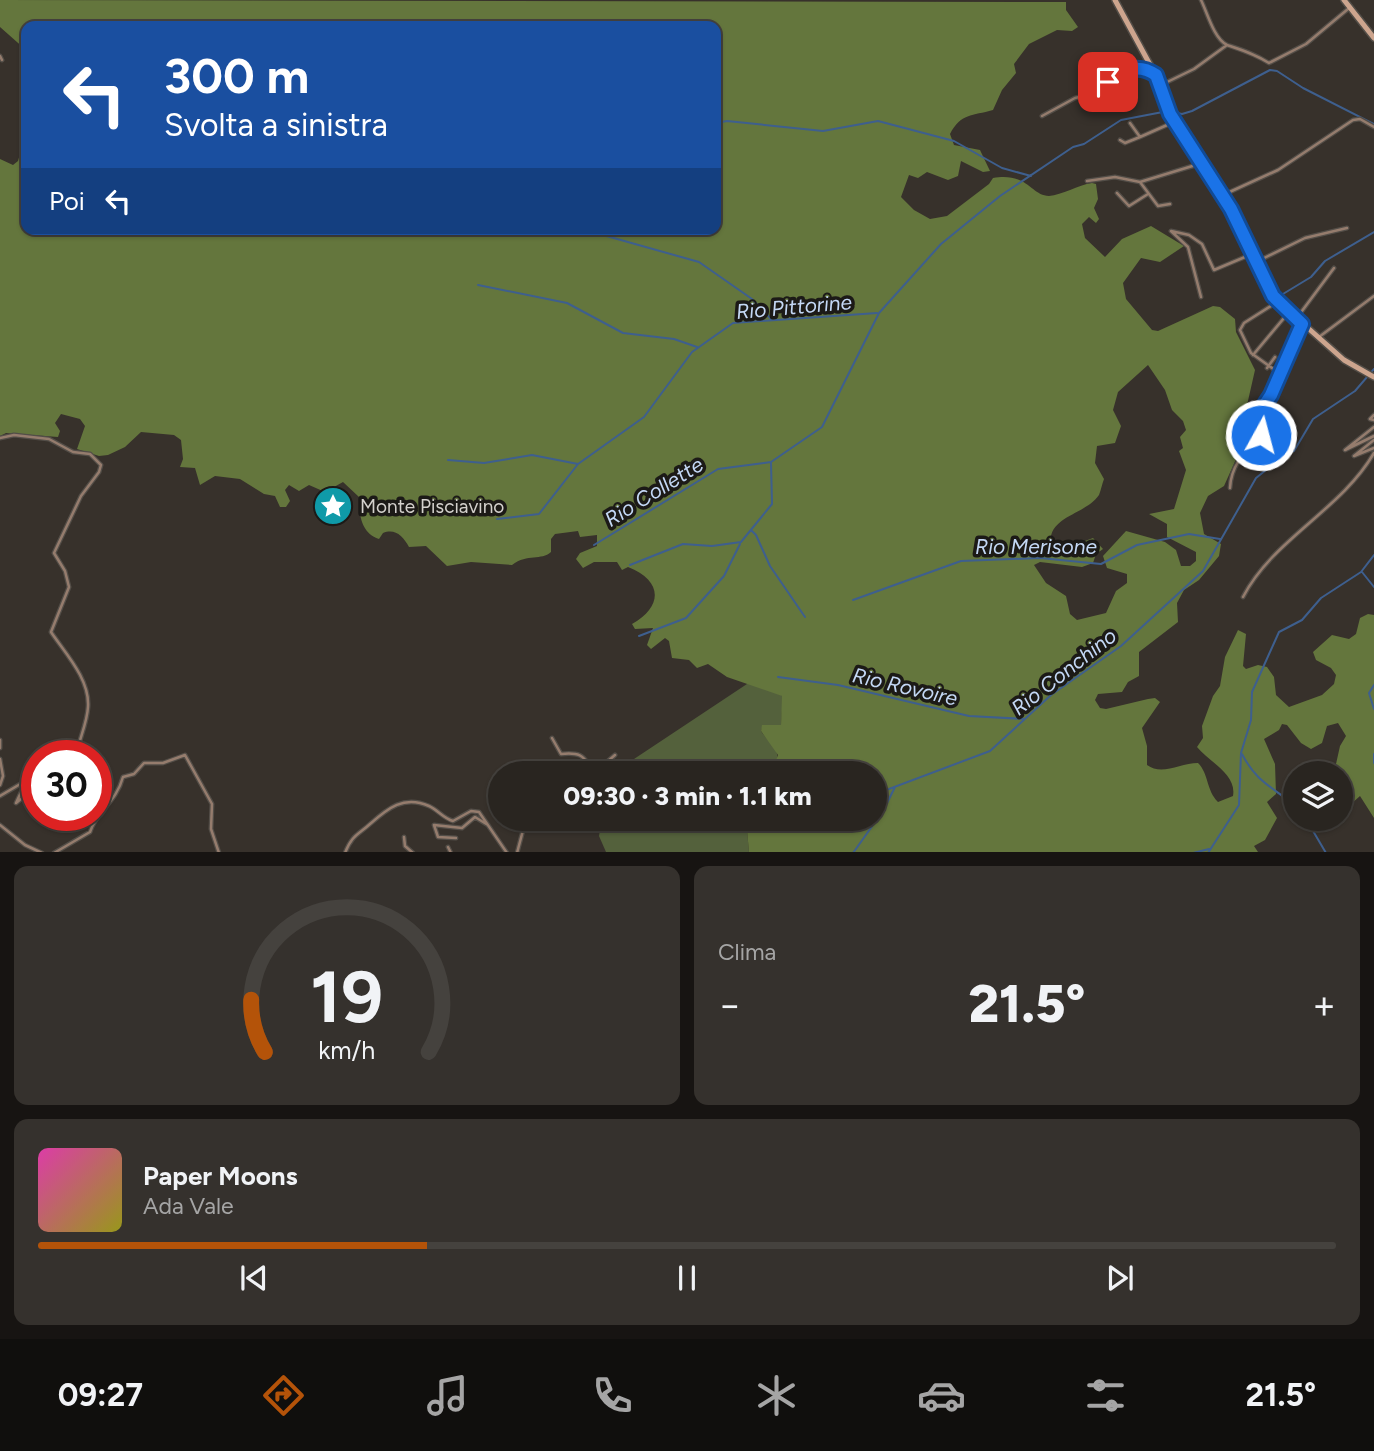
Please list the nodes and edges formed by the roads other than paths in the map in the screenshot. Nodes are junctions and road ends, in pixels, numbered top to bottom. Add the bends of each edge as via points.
1 (1115, 0) edge
2 (1201, 0) edge
3 (1345, 0) edge
4 (1350, 7) junction
5 (1374, 38) edge
6 (1227, 45) junction
7 (1156, 75) junction
8 (1161, 85) junction
9 (1042, 116) dead end
10 (1174, 122) junction
11 (1130, 123) dead end
12 (1374, 127) edge
13 (1140, 138) junction
14 (1120, 140) dead end
15 (1202, 163) junction
16 (1087, 181) dead end
17 (1140, 182) junction
18 (1117, 193) dead end
19 (1148, 194) junction
20 (1223, 195) junction
21 (1170, 204) dead end
22 (1347, 228) dead end
23 (1252, 254) junction
24 (1256, 262) junction
25 (1335, 268) dead end
26 (1374, 296) edge
27 (1200, 298) dead end
28 (1277, 302) junction
29 (1289, 312) junction
30 (1296, 318) junction
31 (1302, 324) junction
32 (1319, 337) junction
33 (1253, 355) junction
34 (1275, 358) dead end
35 (1268, 368) junction
36 (1281, 373) junction
37 (1371, 375) edge
38 (1374, 427) edge
39 (0, 438) edge
40 (1374, 438) edge
41 (1374, 450) edge
42 (1230, 488) dead end
43 (1243, 597) dead end
44 (552, 738) dead end
45 (0, 740) edge
46 (81, 740) edge
47 (0, 748) edge
48 (615, 755) dead end
49 (0, 759) edge
50 (584, 759) edge
51 (608, 761) edge
52 (21, 784) edge
53 (0, 785) edge
54 (21, 792) edge
55 (0, 796) edge
56 (21, 799) edge
57 (0, 825) edge
58 (488, 825) joint
59 (492, 831) edge
60 (523, 831) edge
61 (404, 837) dead end
62 (456, 838) dead end
63 (448, 847) dead end
64 (42, 852) edge
65 (54, 852) edge
66 (219, 852) edge
67 (345, 852) edge
68 (413, 852) edge
69 (450, 852) edge
70 (507, 852) edge
71 (517, 852) edge

1 - 7 main road
2 - 6 street via 1214,30
3 - 4 main road
4 - 5 main road
4 - 6 street via 1306,44 1273,62
6 - 8 street
7 - 8 main road
7 - 9 street via 1144,67 1119,73 1101,92 1072,99
8 - 10 main road
10 - 13 street
10 - 15 main road
11 - 13 street
12 - 20 street via 1353,120 1278,170
13 - 14 street
15 - 17 street
15 - 20 main road
16 - 17 street via 1115,177
17 - 19 street
18 - 19 street via 1129,206
19 - 21 street via 1158,206
20 - 23 main road
22 - 24 street via 1304,238
23 - 24 main road
23 - 27 street via 1214,270 1202,244 1171,231 1188,247
24 - 28 main road
25 - 30 street
26 - 32 street
28 - 29 main road
28 - 33 street via 1240,330
29 - 30 main road
29 - 33 street
30 - 31 main road
31 - 32 main road
31 - 36 street
32 - 37 main road via 1351,365
33 - 35 street
34 - 35 street
35 - 36 street
36 - 42 street via 1254,421 1261,435 1238,461
38 - 40 street via 1346,450
39 - 46 street via 49,439 73,452 90,454 101,465 54,553 69,587 51,632 88,698
40 - 41 street via 1354,456
41 - 43 street via 1341,494 1271,556
44 - 50 street via 561,754 571,752
45 - 47 street
48 - 51 street
49 - 53 street
52 - 55 street
54 - 56 street via 16,803
57 - 64 street
58 - 62 street via 475,817 461,828 434,825 438,837
58 - 67 street via 477,811 453,821 427,805 398,803 357,831
59 - 70 street
60 - 71 street
61 - 68 street via 405,846
63 - 69 street
65 - 66 street via 90,832 94,818 117,796 123,777 134,774 144,762 160,764 184,755 207,790

